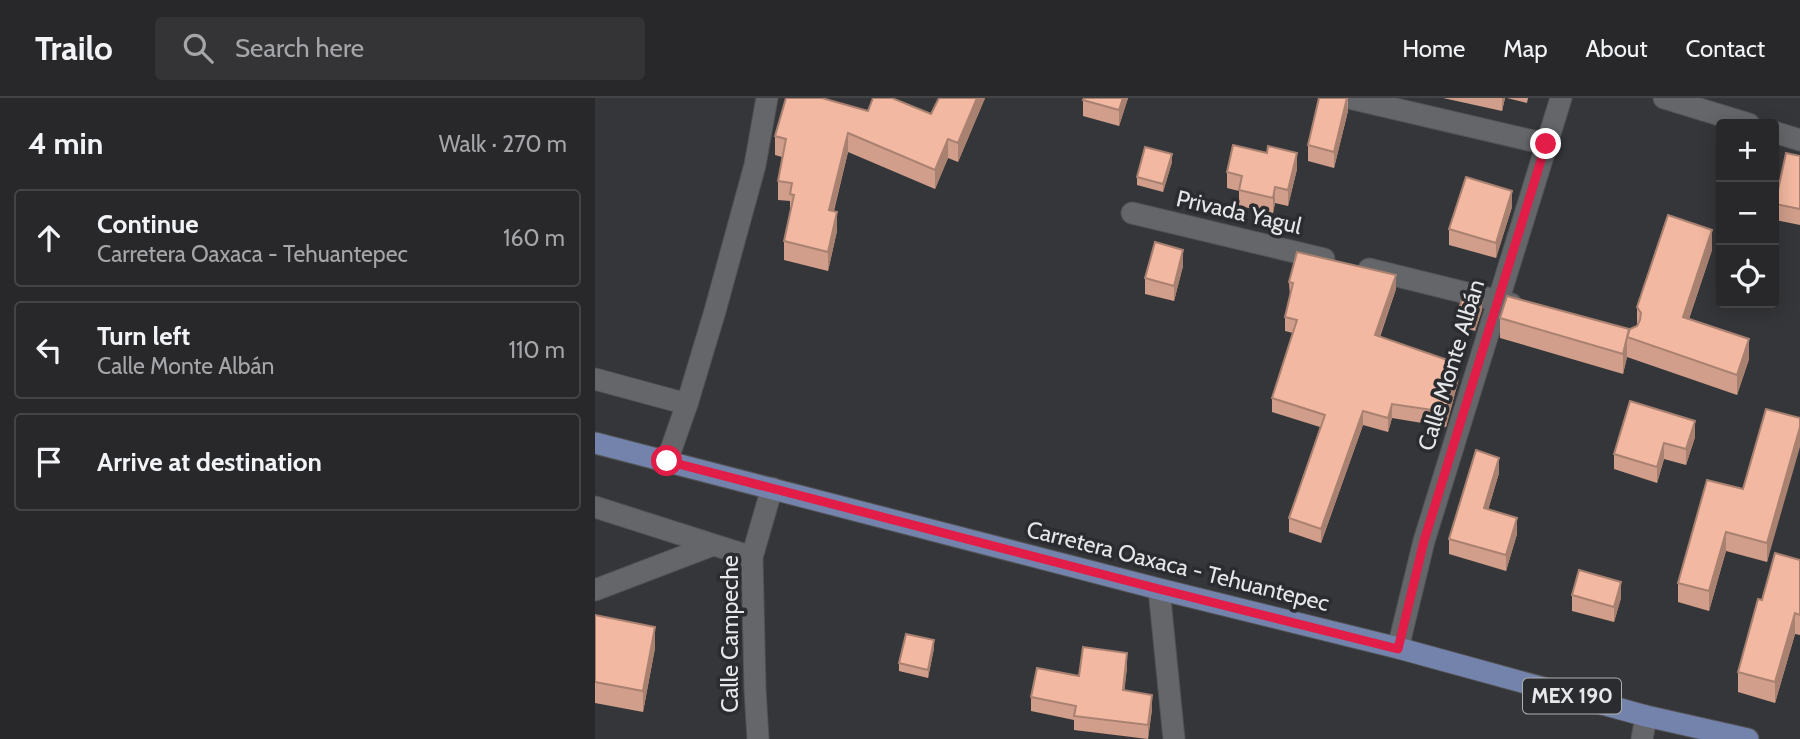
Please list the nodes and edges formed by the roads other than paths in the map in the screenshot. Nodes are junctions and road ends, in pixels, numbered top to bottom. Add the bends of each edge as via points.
1 (767, 98) edge
2 (1349, 98) edge
3 (1561, 98) edge
4 (1664, 98) edge
5 (1733, 119) edge
6 (1779, 134) edge
7 (1800, 140) edge
8 (1546, 144) junction
9 (1132, 213) dead end
10 (1497, 300) junction
11 (1526, 309) edge
12 (595, 379) edge
13 (687, 404) junction
14 (595, 443) edge
15 (667, 461) junction
16 (772, 488) junction
17 (595, 508) edge
18 (713, 545) junction
19 (752, 557) junction
20 (1159, 589) junction
21 (595, 590) edge
22 (1398, 649) junction
23 (1646, 716) junction
24 (758, 739) edge
25 (1174, 739) edge
26 (1642, 739) edge
27 (1748, 739) edge

1 - 13 street via 755,165
2 - 8 street
3 - 8 street, Calle Monte Albán
4 - 5 street
6 - 7 street
8 - 10 street, Calle Monte Albán
9 - 10 street, Privada Yagul
10 - 11 street, Privada Yagul
10 - 22 street, Calle Monte Albán via 1424,541
12 - 13 street
13 - 15 street
14 - 15 main road, Carretera Oaxaca - Tehuantepec / MEX 190
15 - 16 main road, Carretera Oaxaca - Tehuantepec / MEX 190
16 - 19 street, Calle Campeche
16 - 20 main road, Carretera Oaxaca - Tehuantepec / MEX 190
17 - 18 street
18 - 19 street
18 - 21 street
19 - 24 street, Calle Campeche
20 - 22 main road, Carretera Oaxaca - Tehuantepec / MEX 190
20 - 25 street
22 - 23 main road, Carretera Oaxaca - Tehuantepec / MEX 190
23 - 26 street
23 - 27 main road, Carretera Oaxaca - Tehuantepec / MEX 190

